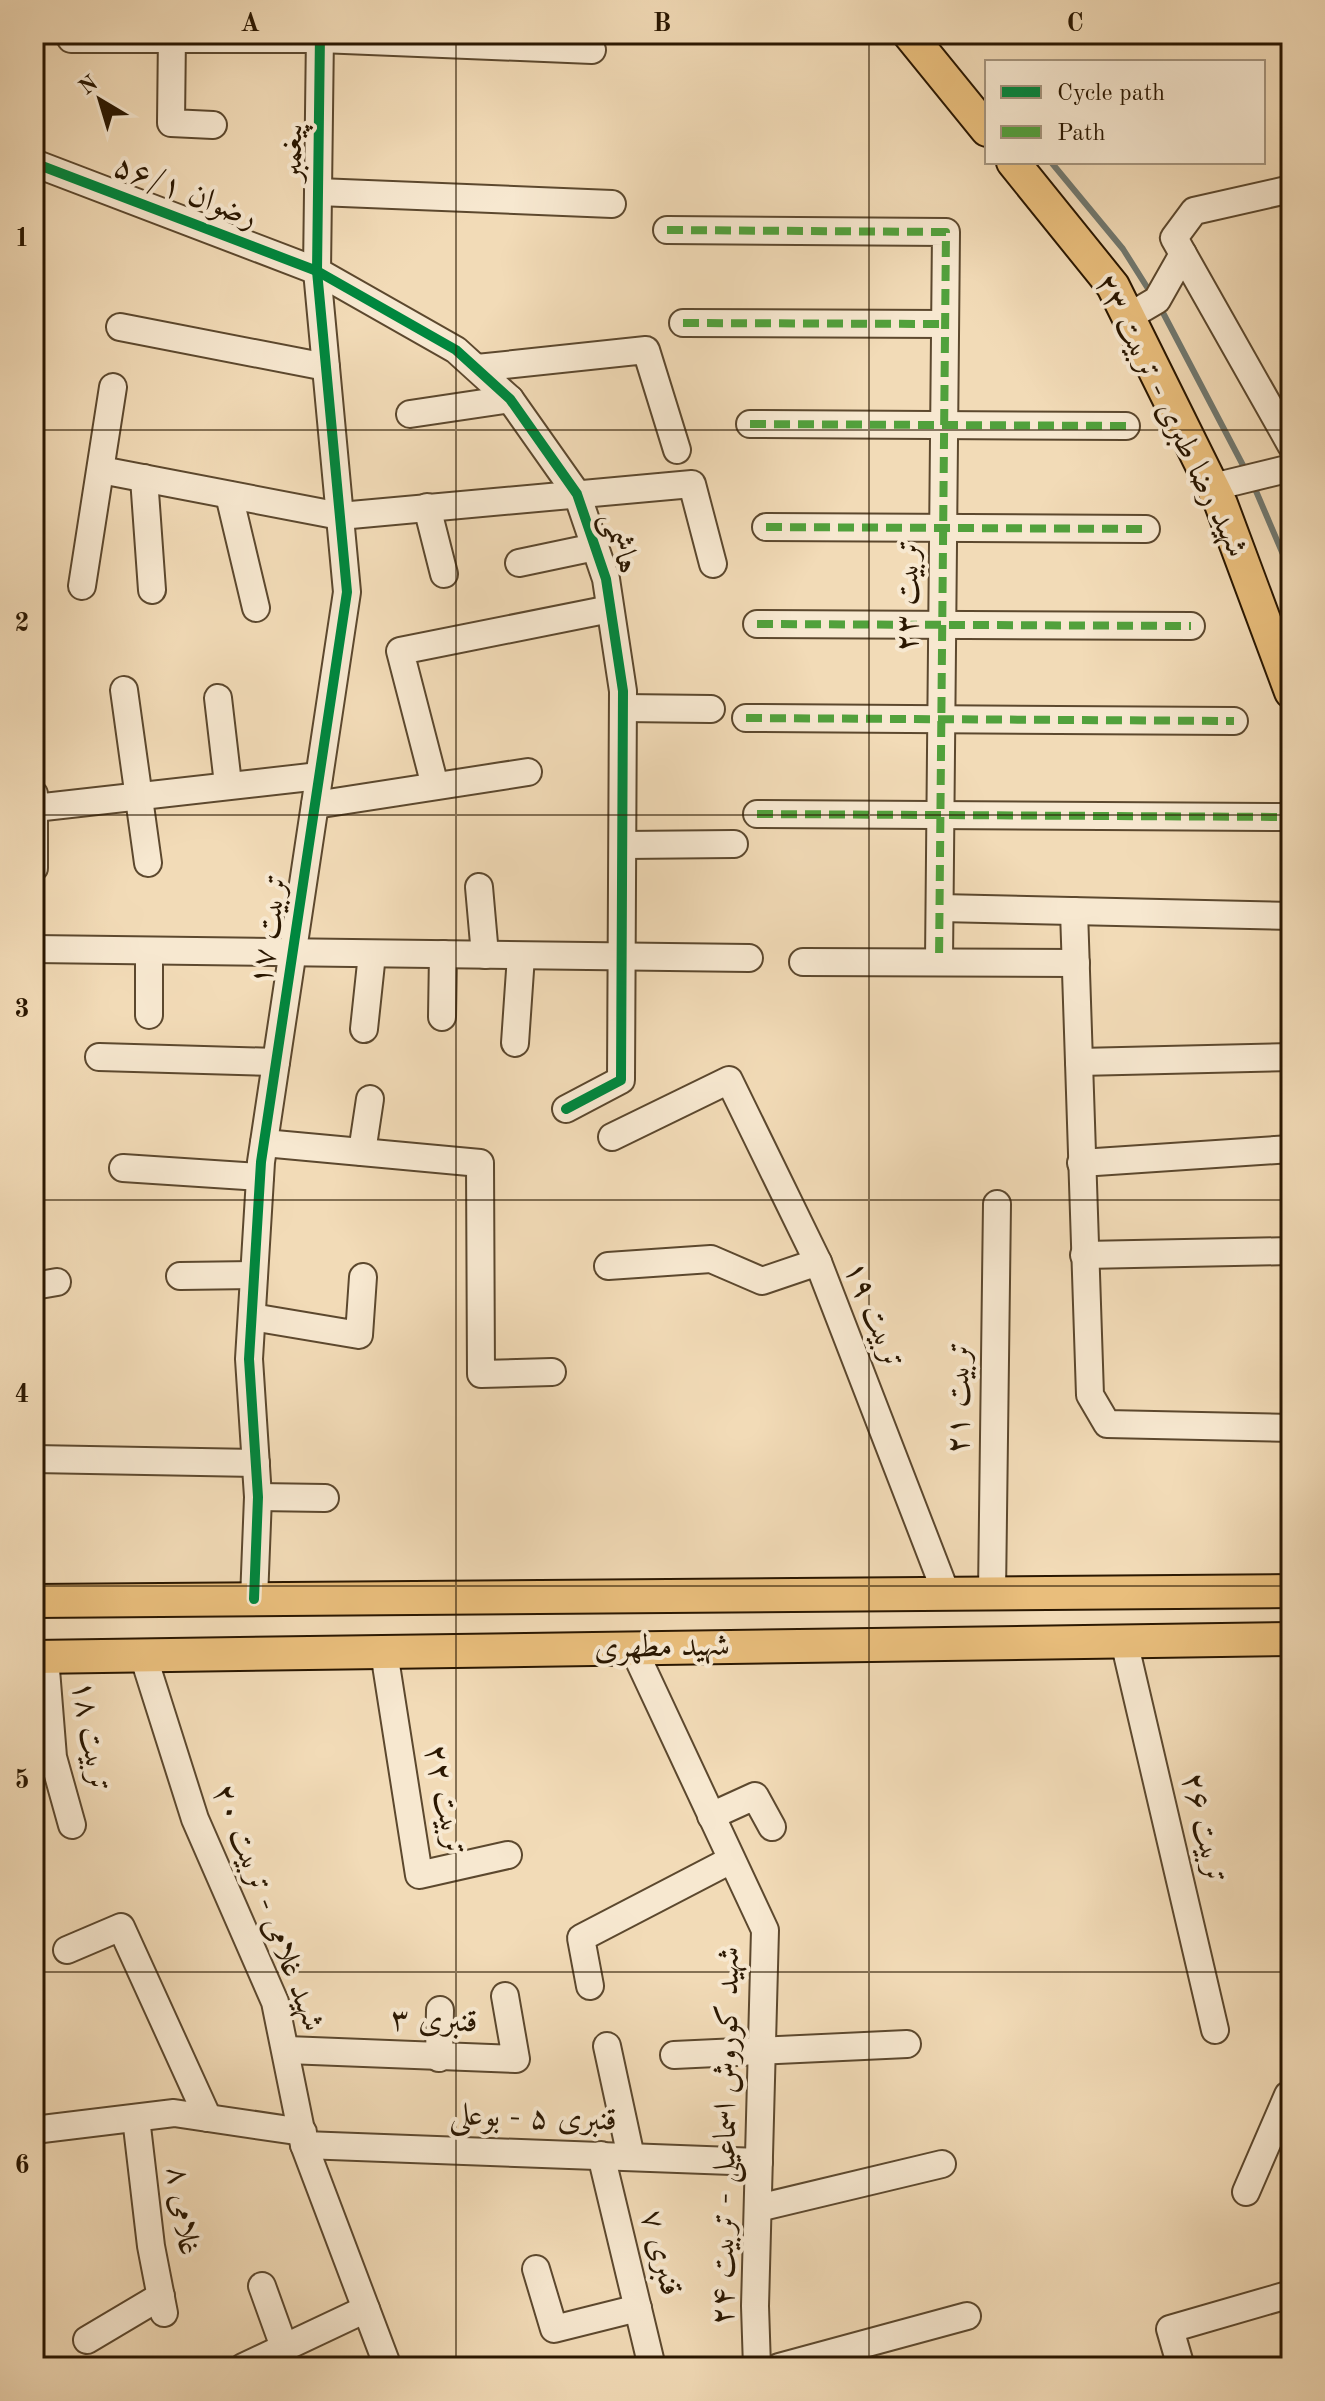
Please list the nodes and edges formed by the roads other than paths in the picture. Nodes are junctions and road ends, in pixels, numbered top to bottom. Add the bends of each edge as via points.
1 (909, 34) edge
2 (172, 36) edge
3 (320, 37) edge
4 (71, 39) dead end
5 (592, 50) dead end
6 (213, 125) dead end
7 (985, 128) edge
8 (34, 163) edge
9 (1015, 164) edge
10 (1291, 189) edge
11 (318, 192) junction
12 (612, 204) dead end
13 (667, 230) dead end
14 (1183, 254) junction
15 (317, 271) junction
16 (1128, 317) junction
17 (683, 323) dead end
18 (945, 324) junction
19 (120, 327) dead end
20 (326, 367) junction
21 (477, 368) junction
22 (113, 387) dead end
23 (510, 399) junction
24 (410, 414) dead end
25 (750, 424) dead end
26 (945, 425) junction
27 (1126, 426) dead end
28 (1291, 445) edge
29 (677, 450) dead end
30 (1291, 468) edge
31 (101, 470) junction
32 (144, 478) junction
33 (1213, 487) junction
34 (577, 494) junction
35 (229, 495) junction
36 (427, 507) junction
37 (340, 516) junction
38 (766, 527) dead end
39 (944, 528) junction
40 (1146, 529) dead end
41 (595, 547) junction
42 (519, 563) dead end
43 (713, 564) dead end
44 (444, 574) dead end
45 (82, 586) dead end
46 (152, 590) dead end
47 (256, 608) dead end
48 (610, 609) junction
49 (757, 624) dead end
50 (943, 625) junction
51 (1191, 626) dead end
52 (124, 690) dead end
53 (1291, 692) edge
54 (218, 698) dead end
55 (623, 708) junction
56 (711, 709) dead end
57 (746, 718) dead end
58 (942, 719) junction
59 (1234, 721) dead end
60 (528, 772) dead end
61 (319, 776) junction
62 (228, 784) junction
63 (435, 786) junction
64 (138, 794) junction
65 (35, 800) edge
66 (315, 805) junction
67 (757, 814) dead end
68 (941, 815) junction
69 (1286, 817) dead end
70 (734, 844) dead end
71 (623, 845) junction
72 (148, 863) dead end
73 (34, 868) edge
74 (479, 887) dead end
75 (940, 908) junction
76 (1074, 911) junction
77 (1291, 916) edge
78 (34, 949) edge
79 (149, 952) junction
80 (293, 952) junction
81 (372, 954) junction
82 (443, 954) junction
83 (485, 955) junction
84 (521, 956) junction
85 (624, 957) junction
86 (749, 958) dead end
87 (939, 961) junction
88 (803, 962) dead end
89 (1076, 963) junction
90 (149, 1015) dead end
91 (442, 1017) dead end
92 (364, 1029) dead end
93 (515, 1043) dead end
94 (99, 1057) dead end
95 (1291, 1057) edge
96 (276, 1062) junction
97 (1079, 1062) junction
98 (370, 1099) dead end
99 (566, 1109) dead end
100 (612, 1137) dead end
101 (264, 1143) junction
102 (1291, 1149) edge
103 (362, 1152) junction
104 (1081, 1163) junction
105 (123, 1168) dead end
106 (260, 1177) junction
107 (997, 1204) dead end
108 (1291, 1251) edge
109 (1084, 1255) junction
110 (818, 1262) junction
111 (608, 1266) dead end
112 (254, 1275) junction
113 (180, 1276) dead end
114 (363, 1277) dead end
115 (252, 1317) junction
116 (552, 1372) dead end
117 (1291, 1428) edge
118 (34, 1459) edge
119 (256, 1463) junction
120 (258, 1497) junction
121 (325, 1498) dead end
122 (1291, 1591) edge
123 (946, 1593) junction
124 (992, 1593) junction
125 (788, 1595) junction
126 (254, 1599) junction
127 (34, 1601) edge
128 (1291, 1639) edge
129 (1124, 1641) junction
130 (788, 1646) junction
131 (633, 1648) junction
132 (384, 1652) junction
133 (143, 1655) junction
134 (39, 1657) edge
135 (711, 1816) junction
136 (72, 1825) dead end
137 (772, 1827) dead end
138 (508, 1855) dead end
139 (731, 1860) junction
140 (67, 1950) dead end
141 (590, 1986) dead end
142 (505, 1996) dead end
143 (440, 2010) dead end
144 (1215, 2030) dead end
145 (907, 2044) dead end
146 (607, 2046) dead end
147 (287, 2050) junction
148 (762, 2050) junction
149 (674, 2055) dead end
150 (439, 2058) junction
151 (1291, 2096) edge
152 (136, 2118) junction
153 (208, 2118) junction
154 (34, 2130) edge
155 (304, 2138) junction
156 (601, 2155) junction
157 (631, 2157) junction
158 (759, 2162) junction
159 (942, 2164) dead end
160 (1246, 2192) dead end
161 (758, 2208) junction
162 (536, 2269) dead end
163 (262, 2286) dead end
164 (1291, 2294) edge
165 (638, 2308) junction
166 (366, 2309) junction
167 (967, 2316) dead end
168 (87, 2340) dead end
169 (284, 2347) junction
170 (243, 2367) edge
171 (388, 2367) edge
172 (652, 2367) edge
173 (757, 2367) edge
174 (779, 2367) edge
175 (1181, 2367) edge

1 - 7 main road
2 - 3 street
2 - 4 street
2 - 6 street via 171,123
3 - 5 street
3 - 11 street, پیغمبر
8 - 15 street, رضوان ۵۶/۱
9 - 16 main road, شهید رضا طبری - تربیت ۲۳ via 1113,286
10 - 14 street via 1194,211 1174,238
11 - 12 street
11 - 15 street, پیغمبر
13 - 18 street, تربیت ۲۳ via 946,232
14 - 16 street via 1157,300
14 - 28 street
15 - 20 street, تربیت ۱۷
15 - 21 street, هاشمی via 456,350
16 - 33 main road, شهید رضا طبری - تربیت ۲۳
17 - 18 street
18 - 26 street, تربیت ۲۳
19 - 20 street
20 - 37 street, تربیت ۱۷
21 - 23 street, هاشمی
21 - 29 street via 646,350
22 - 31 street
23 - 24 street
23 - 34 street, هاشمی
25 - 26 street
26 - 27 street
26 - 39 street, تربیت ۲۳
30 - 33 street
31 - 32 street
31 - 45 street
32 - 35 street
32 - 46 street
33 - 53 main road, شهید رضا طبری - تربیت ۲۳
34 - 36 street
34 - 41 street, هاشمی
34 - 43 street via 692,484
35 - 37 street
35 - 47 street
36 - 37 street
36 - 44 street
37 - 61 street, تربیت ۱۷ via 347,592
38 - 39 street
39 - 40 street
39 - 50 street, تربیت ۲۳
41 - 42 street
41 - 48 street, هاشمی
48 - 55 street, هاشمی
48 - 63 street via 400,651
49 - 50 street
50 - 51 street
50 - 58 street, تربیت ۲۳
52 - 64 street
54 - 62 street
55 - 56 street
55 - 71 street, هاشمی
57 - 58 street
58 - 59 street
58 - 68 street, تربیت ۲۳
60 - 63 street
61 - 62 street
61 - 66 street, تربیت ۱۷
62 - 64 street
63 - 66 street
64 - 65 street
64 - 72 street
65 - 73 street
66 - 80 street, تربیت ۱۷
67 - 68 street
68 - 69 street
68 - 75 street, تربیت ۲۳
70 - 71 street
71 - 85 street, هاشمی
74 - 83 street
75 - 76 street
75 - 87 street, تربیت ۲۳
76 - 77 street
76 - 89 street
78 - 79 street
79 - 80 street
79 - 90 street
80 - 81 street
80 - 96 street, تربیت ۱۷
81 - 82 street
81 - 92 street
82 - 83 street
82 - 91 street
83 - 84 street
84 - 85 street
84 - 93 street
85 - 86 street
85 - 99 street, هاشمی via 621,1080
87 - 88 street
87 - 89 street
89 - 97 street
94 - 96 street
95 - 97 street
96 - 101 street, تربیت ۱۷
97 - 104 street
98 - 103 street
100 - 110 street via 729,1080
101 - 103 street
101 - 106 street, تربیت ۱۷
102 - 104 street
103 - 116 street via 480,1163 481,1374
104 - 109 street
105 - 106 street
106 - 112 street, تربیت ۱۷
107 - 124 street, تربیت ۲۱
108 - 109 street
109 - 117 street via 1090,1395 1107,1424
110 - 111 street, تربیت ۱۹ via 762,1281 711,1259
110 - 123 street, تربیت ۱۹
112 - 113 street
112 - 115 street, تربیت ۱۷
114 - 115 street via 359,1335
115 - 119 street, تربیت ۱۷ via 249,1359
118 - 119 street
119 - 120 street, تربیت ۱۷
120 - 121 street
120 - 126 street, تربیت ۱۷
122 - 124 main road, شهید مطهری
123 - 124 main road, شهید مطهری
123 - 125 main road, شهید مطهری
125 - 126 main road, شهید مطهری
125 - 130 main road
126 - 127 main road, شهید مطهری
128 - 129 main road, شهید مطهری
129 - 130 main road, شهید مطهری
129 - 144 street, تربیت ۲۶
130 - 131 main road, شهید مطهری
131 - 132 main road, شهید مطهری
131 - 135 street, شهید کوروش اسماعیلی - تربیت ۲۴
132 - 133 main road, شهید مطهری
132 - 138 street, تربیت ۲۲ via 419,1875
133 - 134 main road, شهید مطهری
133 - 147 street, شهید غلامی - تربیت ۲۰ via 195,1819 275,2002
134 - 136 street, تربیت ۱۸ via 53,1757
135 - 137 street via 755,1796
135 - 139 street, شهید کوروش اسماعیلی - تربیت ۲۴
139 - 141 street via 581,1938
139 - 148 street, شهید کوروش اسماعیلی - تربیت ۲۴ via 765,1930
140 - 153 street via 121,1927
142 - 150 street, قنبری ۳ via 516,2059
143 - 150 street
145 - 148 street
146 - 157 street
147 - 150 street, قنبری ۳
147 - 155 street, شهید غلامی - تربیت ۲۰
148 - 149 street
148 - 158 street, شهید کوروش اسماعیلی - تربیت ۲۴
151 - 160 street
152 - 153 street, قنبری ۵ - بوعلی via 174,2113
152 - 154 street, قنبری ۵ - بوعلی
152 - 168 street, غلامی ۸ via 162,2305
153 - 155 street, قنبری ۵ - بوعلی
155 - 156 street, قنبری ۵ - بوعلی
155 - 166 street, شهید غلامی - تربیت ۲۰
156 - 157 street, قنبری ۵ - بوعلی
156 - 165 street, قنبری ۷
157 - 158 street, قنبری ۵ - بوعلی
158 - 161 street, شهید کوروش اسماعیلی - تربیت ۲۴
159 - 161 street
161 - 173 street, شهید کوروش اسماعیلی - تربیت ۲۴
162 - 165 street via 554,2329
163 - 169 street
164 - 175 street via 1170,2329
165 - 172 street, قنبری ۷
166 - 169 street
166 - 171 street, شهید غلامی - تربیت ۲۰
167 - 174 street
169 - 170 street

